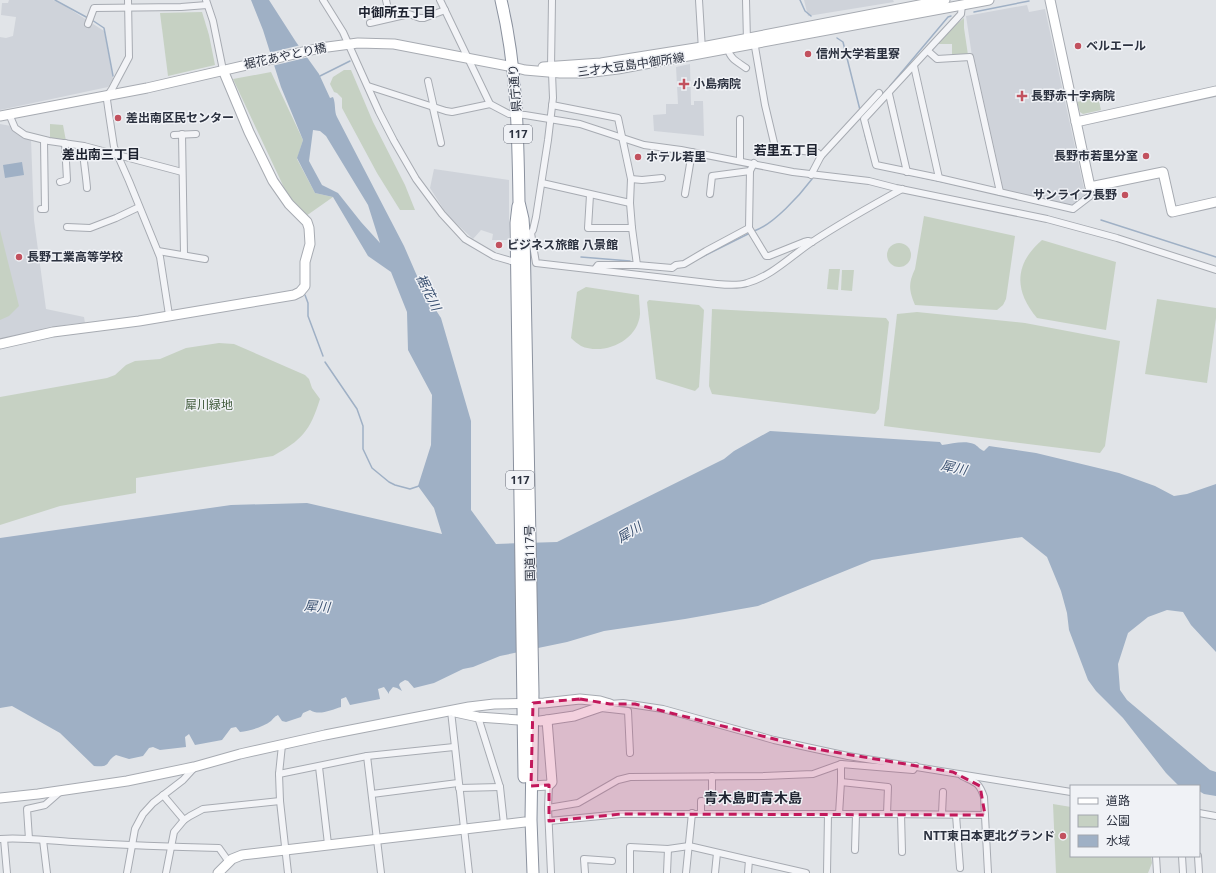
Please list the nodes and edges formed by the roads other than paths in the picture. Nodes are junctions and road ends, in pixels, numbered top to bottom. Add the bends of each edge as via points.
1 (128, 0) edge
2 (323, 0) edge
3 (386, 0) edge
4 (440, 0) edge
5 (502, 0) edge
6 (552, 0) edge
7 (699, 0) edge
8 (746, 0) edge
9 (945, 0) edge
10 (989, 0) edge
11 (1050, 0) edge
12 (206, 3) edge
13 (962, 5) junction
14 (128, 9) junction
15 (445, 10) junction
16 (390, 18) junction
17 (90, 21) dead end
18 (370, 23) dead end
19 (750, 41) junction
20 (346, 44) junction
21 (728, 49) junction
22 (702, 50) junction
23 (928, 51) junction
24 (468, 58) junction
25 (914, 66) junction
26 (513, 67) junction
27 (746, 68) dead end
28 (225, 70) junction
29 (551, 70) junction
30 (428, 82) dead end
31 (368, 86) junction
32 (1216, 91) edge
33 (879, 93) dead end
34 (108, 94) junction
35 (889, 94) junction
36 (490, 104) junction
37 (552, 105) junction
38 (434, 108) junction
39 (10, 114) junction
40 (517, 115) junction
41 (0, 116) edge
42 (550, 119) junction
43 (740, 119) dead end
44 (1076, 122) junction
45 (174, 134) dead end
46 (182, 134) junction
47 (196, 134) dead end
48 (623, 139) junction
49 (44, 140) junction
50 (441, 143) dead end
51 (65, 144) junction
52 (82, 146) junction
53 (692, 152) junction
54 (118, 154) junction
55 (821, 156) junction
56 (740, 161) junction
57 (754, 163) junction
58 (750, 171) junction
59 (182, 172) junction
60 (907, 172) junction
61 (812, 175) junction
62 (662, 178) dead end
63 (939, 178) junction
64 (631, 179) junction
65 (60, 182) dead end
66 (542, 183) junction
67 (1090, 187) junction
68 (87, 188) dead end
69 (902, 189) junction
70 (1000, 192) junction
71 (685, 194) dead end
72 (710, 194) dead end
73 (590, 195) junction
74 (1216, 202) edge
75 (630, 203) junction
76 (139, 207) junction
77 (45, 209) dead end
78 (66, 226) dead end
79 (632, 228) junction
80 (751, 231) junction
81 (524, 233) junction
82 (812, 242) junction
83 (158, 251) junction
84 (184, 254) junction
85 (205, 259) dead end
86 (518, 265) junction
87 (636, 265) junction
88 (595, 269) junction
89 (1216, 270) edge
90 (169, 315) junction
91 (0, 344) edge
92 (528, 698) junction
93 (610, 704) junction
94 (597, 708) junction
95 (451, 711) junction
96 (478, 717) junction
97 (519, 720) dead end
98 (282, 745) junction
99 (454, 747) junction
100 (630, 753) dead end
101 (367, 756) junction
102 (840, 764) junction
103 (916, 766) junction
104 (194, 767) junction
105 (319, 767) junction
106 (953, 772) junction
107 (279, 774) junction
108 (712, 776) junction
109 (841, 782) junction
110 (458, 785) junction
111 (549, 785) junction
112 (531, 786) junction
113 (500, 787) junction
114 (61, 791) junction
115 (943, 792) dead end
116 (1070, 792) edge
117 (372, 794) junction
118 (162, 795) junction
119 (0, 798) edge
120 (280, 801) junction
121 (548, 808) junction
122 (692, 813) junction
123 (701, 813) junction
124 (1200, 813) edge
125 (828, 814) junction
126 (839, 814) junction
127 (856, 814) junction
128 (887, 814) junction
129 (901, 814) junction
130 (942, 814) junction
131 (956, 815) junction
132 (985, 815) junction
133 (1216, 816) edge
134 (184, 820) junction
135 (549, 821) junction
136 (525, 822) junction
137 (504, 824) junction
138 (464, 828) junction
139 (2, 839) edge
140 (29, 839) junction
141 (377, 839) junction
142 (43, 840) junction
143 (328, 844) junction
144 (131, 845) junction
145 (689, 846) junction
146 (171, 847) junction
147 (286, 849) junction
148 (668, 849) junction
149 (855, 850) dead end
150 (902, 852) dead end
151 (717, 853) junction
152 (1156, 857) edge
153 (1182, 857) edge
154 (1198, 857) edge
155 (749, 860) junction
156 (612, 861) dead end
157 (229, 862) junction
158 (960, 868) dead end
159 (785, 870) edge
160 (7, 873) edge
161 (47, 873) edge
162 (127, 873) edge
163 (166, 873) edge
164 (218, 873) edge
165 (288, 873) edge
166 (381, 873) edge
167 (469, 873) edge
168 (526, 873) edge
169 (533, 873) edge
170 (551, 873) edge
171 (585, 873) edge
172 (630, 873) edge
173 (667, 873) edge
174 (686, 873) edge
175 (715, 873) edge
176 (748, 873) edge
177 (804, 873) edge
178 (827, 873) edge
179 (988, 873) edge
180 (1157, 873) edge
181 (1183, 873) edge
182 (1199, 873) edge

1 - 14 street
2 - 20 street
3 - 16 street
4 - 15 street
5 - 26 highway, 県庁通り / 117
6 - 29 street
7 - 22 street
8 - 19 street
9 - 19 street, 三才大豆島中御所線
10 - 13 street, 三才大豆島中御所線
11 - 44 street
12 - 14 street via 181,7
12 - 28 street
13 - 19 street, 三才大豆島中御所線
13 - 23 street via 961,14
14 - 17 street via 94,8
14 - 34 street via 129,57
15 - 16 street via 424,18 409,14
15 - 24 street
16 - 18 street
19 - 21 street, 三才大豆島中御所線
19 - 22 street, 三才大豆島中御所線
19 - 55 street via 775,147 818,153
20 - 24 street, 裾花あやとり橋 via 394,44
20 - 28 street, 裾花あやとり橋 via 307,50
20 - 31 street
21 - 22 street, 三才大豆島中御所線
21 - 27 street via 731,58
22 - 29 street, 三才大豆島中御所線
23 - 25 street
23 - 70 street via 937,59 970,57
24 - 26 street, 三才大豆島中御所線
24 - 36 street
25 - 35 street
25 - 63 street
26 - 29 street, 三才大豆島中御所線
26 - 40 highway, 県庁通り / 117
28 - 34 street, 裾花あやとり橋
28 - 90 street via 249,132 273,181 289,204 307,222 310,244 305,262 305,286 294,295
29 - 37 street
30 - 38 street
31 - 38 street
31 - 86 street via 406,162 442,214 465,239 494,256
32 - 44 street
33 - 55 street
34 - 39 street, 裾花あやとり橋
34 - 54 street via 114,147
35 - 60 street
35 - 60 street via 864,119 876,165
36 - 38 street via 452,112
36 - 40 street via 509,114
37 - 42 street
37 - 48 street via 618,118
38 - 50 street
39 - 41 street, 裾花あやとり橋
39 - 49 street via 15,128 25,135
40 - 42 street
40 - 81 highway, 県庁通り / 117 via 520,202
42 - 48 street via 590,127
42 - 66 street
43 - 56 street
44 - 67 street
45 - 46 street
46 - 47 street
46 - 59 street
48 - 53 street via 644,145
48 - 64 street
49 - 51 street
49 - 77 street
51 - 52 street
51 - 65 street via 67,180
52 - 54 street
52 - 68 street
53 - 56 street
53 - 71 street
54 - 59 street
54 - 76 street
55 - 61 street
56 - 57 street
57 - 58 street
57 - 61 street
58 - 72 street via 712,176
58 - 80 street
59 - 84 street
60 - 63 street
61 - 69 street via 869,181
62 - 64 street
63 - 70 street
64 - 75 street
66 - 73 street
66 - 81 street via 535,224
67 - 70 street via 1090,196 1073,209
67 - 74 street via 1163,172 1172,212
69 - 82 street via 857,213
69 - 89 street via 1047,219 1117,238
73 - 75 street
73 - 79 street via 588,228
75 - 79 street
76 - 78 street via 90,228
76 - 83 street
79 - 87 street
80 - 82 street via 766,256 804,242
80 - 87 street via 684,264
81 - 86 highway, 国道117号 / 117
81 - 88 street via 536,263
82 - 88 street via 759,279 746,284 717,284
83 - 84 street
83 - 90 street
84 - 85 street
86 - 92 highway, 国道117号 / 117
87 - 88 street via 598,265
90 - 91 street via 54,332
92 - 93 street via 580,699
92 - 95 street
92 - 112 highway, 国道117号 / 117
92 - 136 highway, 国道117号 / 117
93 - 94 street
93 - 103 street via 663,709 810,748
94 - 100 street via 628,711
94 - 111 street via 574,716 544,720 552,782
95 - 96 street
95 - 98 street via 430,713
95 - 99 street
96 - 97 street
96 - 113 street
98 - 104 street
98 - 107 street
99 - 101 street
99 - 110 street
101 - 105 street
101 - 117 street
102 - 103 street via 913,770
102 - 108 street via 813,774
102 - 109 street
103 - 106 street
104 - 114 street
104 - 118 street via 183,780
105 - 107 street
105 - 143 street
106 - 116 street
106 - 132 street via 980,786 984,797
107 - 120 street
108 - 121 street via 630,777 618,780 578,803
108 - 123 street via 712,802 701,801
109 - 126 street
109 - 128 street via 888,787
110 - 113 street
110 - 117 street
110 - 138 street
111 - 112 street
111 - 121 street
112 - 169 highway, 国道117号 / 117
113 - 137 street
114 - 119 street
114 - 140 street via 45,805 27,809
115 - 130 street
117 - 141 street
118 - 134 street
118 - 144 street via 143,814
120 - 134 street via 203,809
120 - 147 street
121 - 135 street
122 - 123 street
122 - 135 street via 621,814
122 - 145 street
123 - 125 street
124 - 133 street
125 - 126 street
125 - 178 street
126 - 127 street
127 - 128 street
127 - 149 street
128 - 129 street
129 - 130 street
129 - 150 street
130 - 131 street
131 - 132 street
131 - 158 street
132 - 179 street
134 - 146 street via 174,832
135 - 170 street
136 - 137 street
136 - 168 highway, 国道117号 / 117
137 - 138 street
138 - 141 street
138 - 167 street
139 - 140 street
139 - 160 street
140 - 142 street
141 - 143 street
141 - 166 street
142 - 144 street
142 - 161 street
143 - 147 street
144 - 146 street
144 - 162 street
145 - 148 street
145 - 151 street
145 - 174 street
146 - 157 street via 219,848
146 - 163 street
147 - 157 street via 242,855
147 - 165 street
148 - 172 street via 630,847
148 - 173 street
151 - 155 street
151 - 175 street
152 - 180 street
153 - 181 street
154 - 182 street
155 - 159 street
155 - 176 street
156 - 171 street via 584,859
157 - 164 street
159 - 177 street

